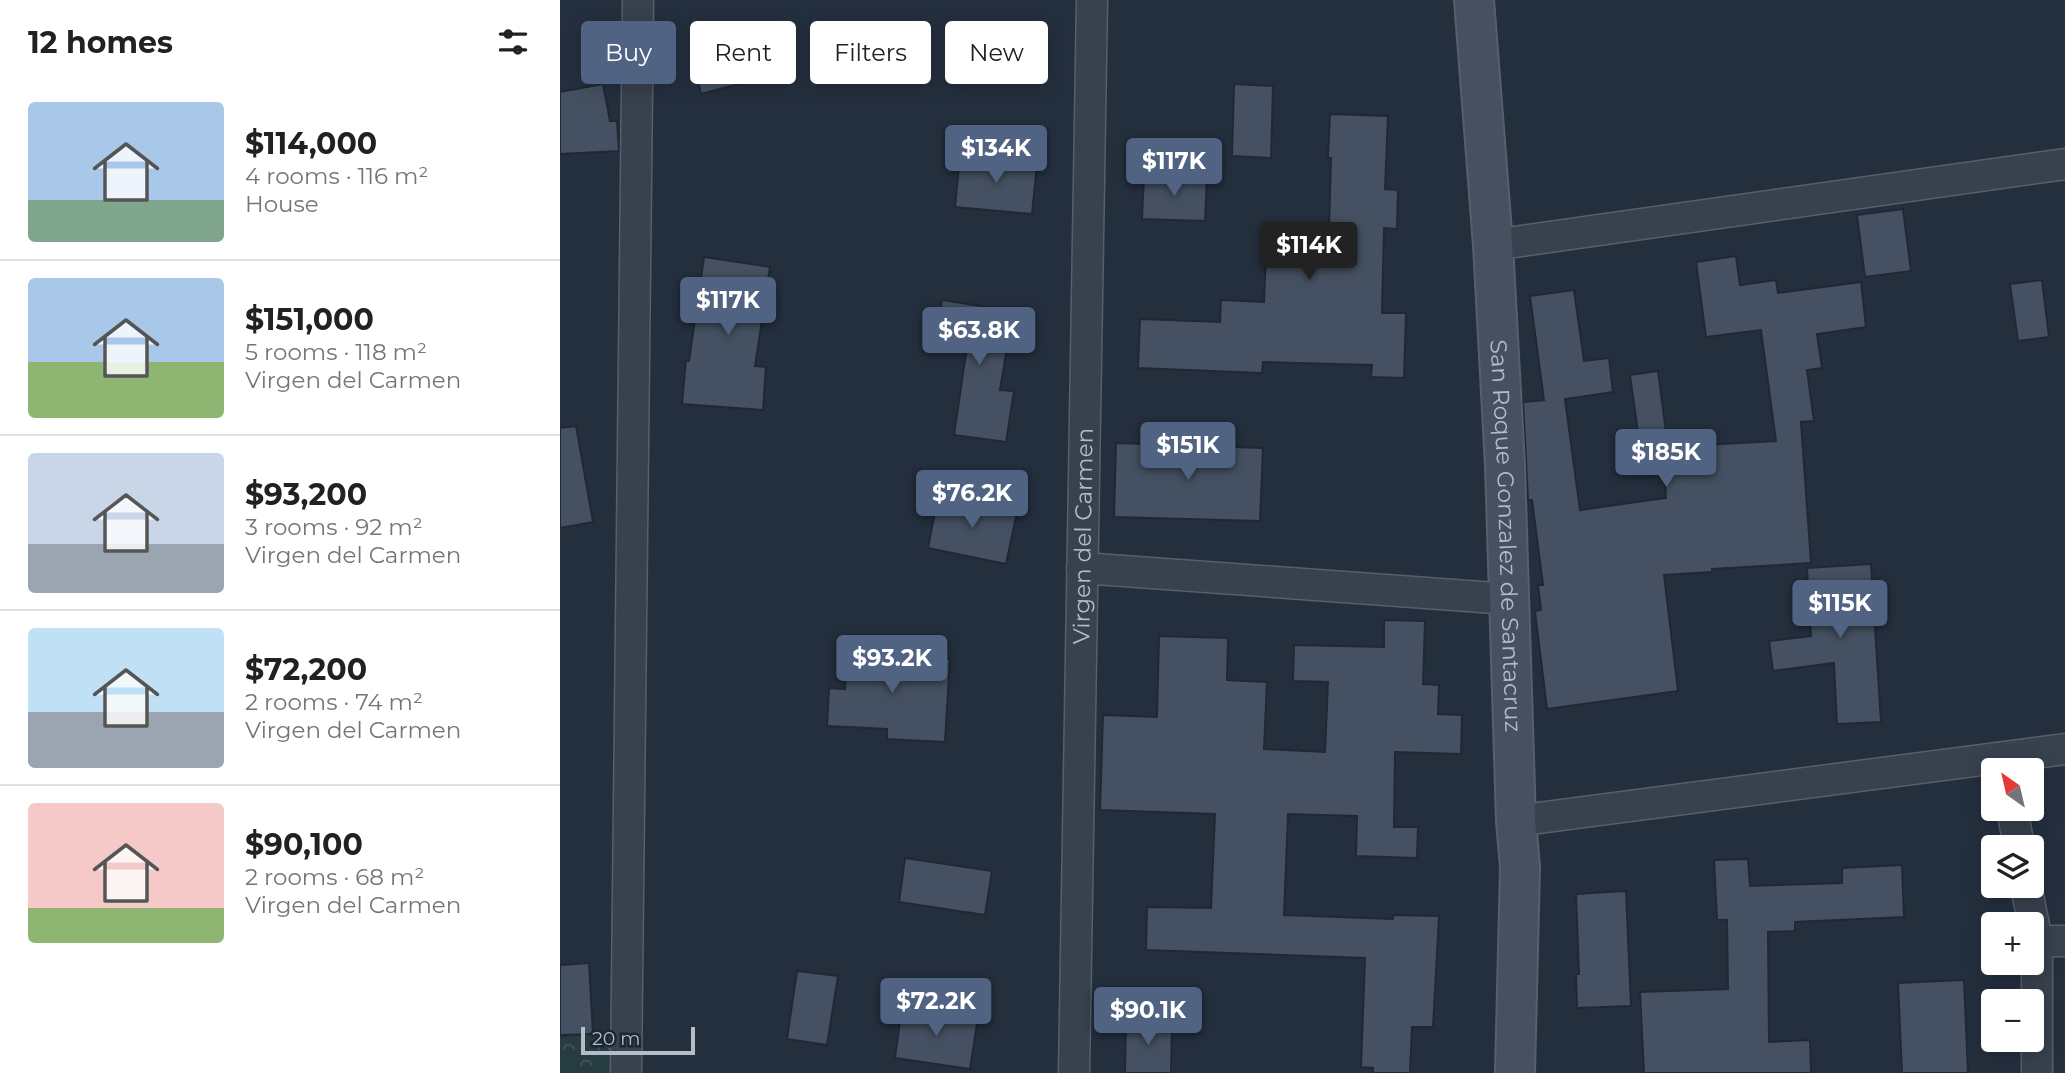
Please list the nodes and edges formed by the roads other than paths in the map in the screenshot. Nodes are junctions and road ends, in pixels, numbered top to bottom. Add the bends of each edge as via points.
1 (638, 0) edge
2 (1091, 0) edge
3 (1474, 0) edge
4 (2065, 164) edge
5 (1493, 245) junction
6 (1082, 568) junction
7 (1509, 599) junction
8 (2065, 749) edge
9 (2028, 758) edge
10 (1981, 767) edge
11 (1516, 821) junction
12 (2031, 898) edge
13 (2051, 941) edge
14 (626, 1073) edge
15 (1074, 1073) edge
16 (1515, 1073) edge
17 (2037, 1073) edge

1 - 14 street
2 - 6 street, Virgen del Carmen
3 - 5 street, San Roque Gonzalez de Santacruz
4 - 5 street
5 - 7 street, San Roque Gonzalez de Santacruz
6 - 7 street
6 - 15 street, Virgen del Carmen
7 - 11 street, San Roque Gonzalez de Santacruz
8 - 9 street
10 - 11 street
11 - 16 street, San Roque Gonzalez de Santacruz via 1520,867
12 - 13 street
13 - 17 street

